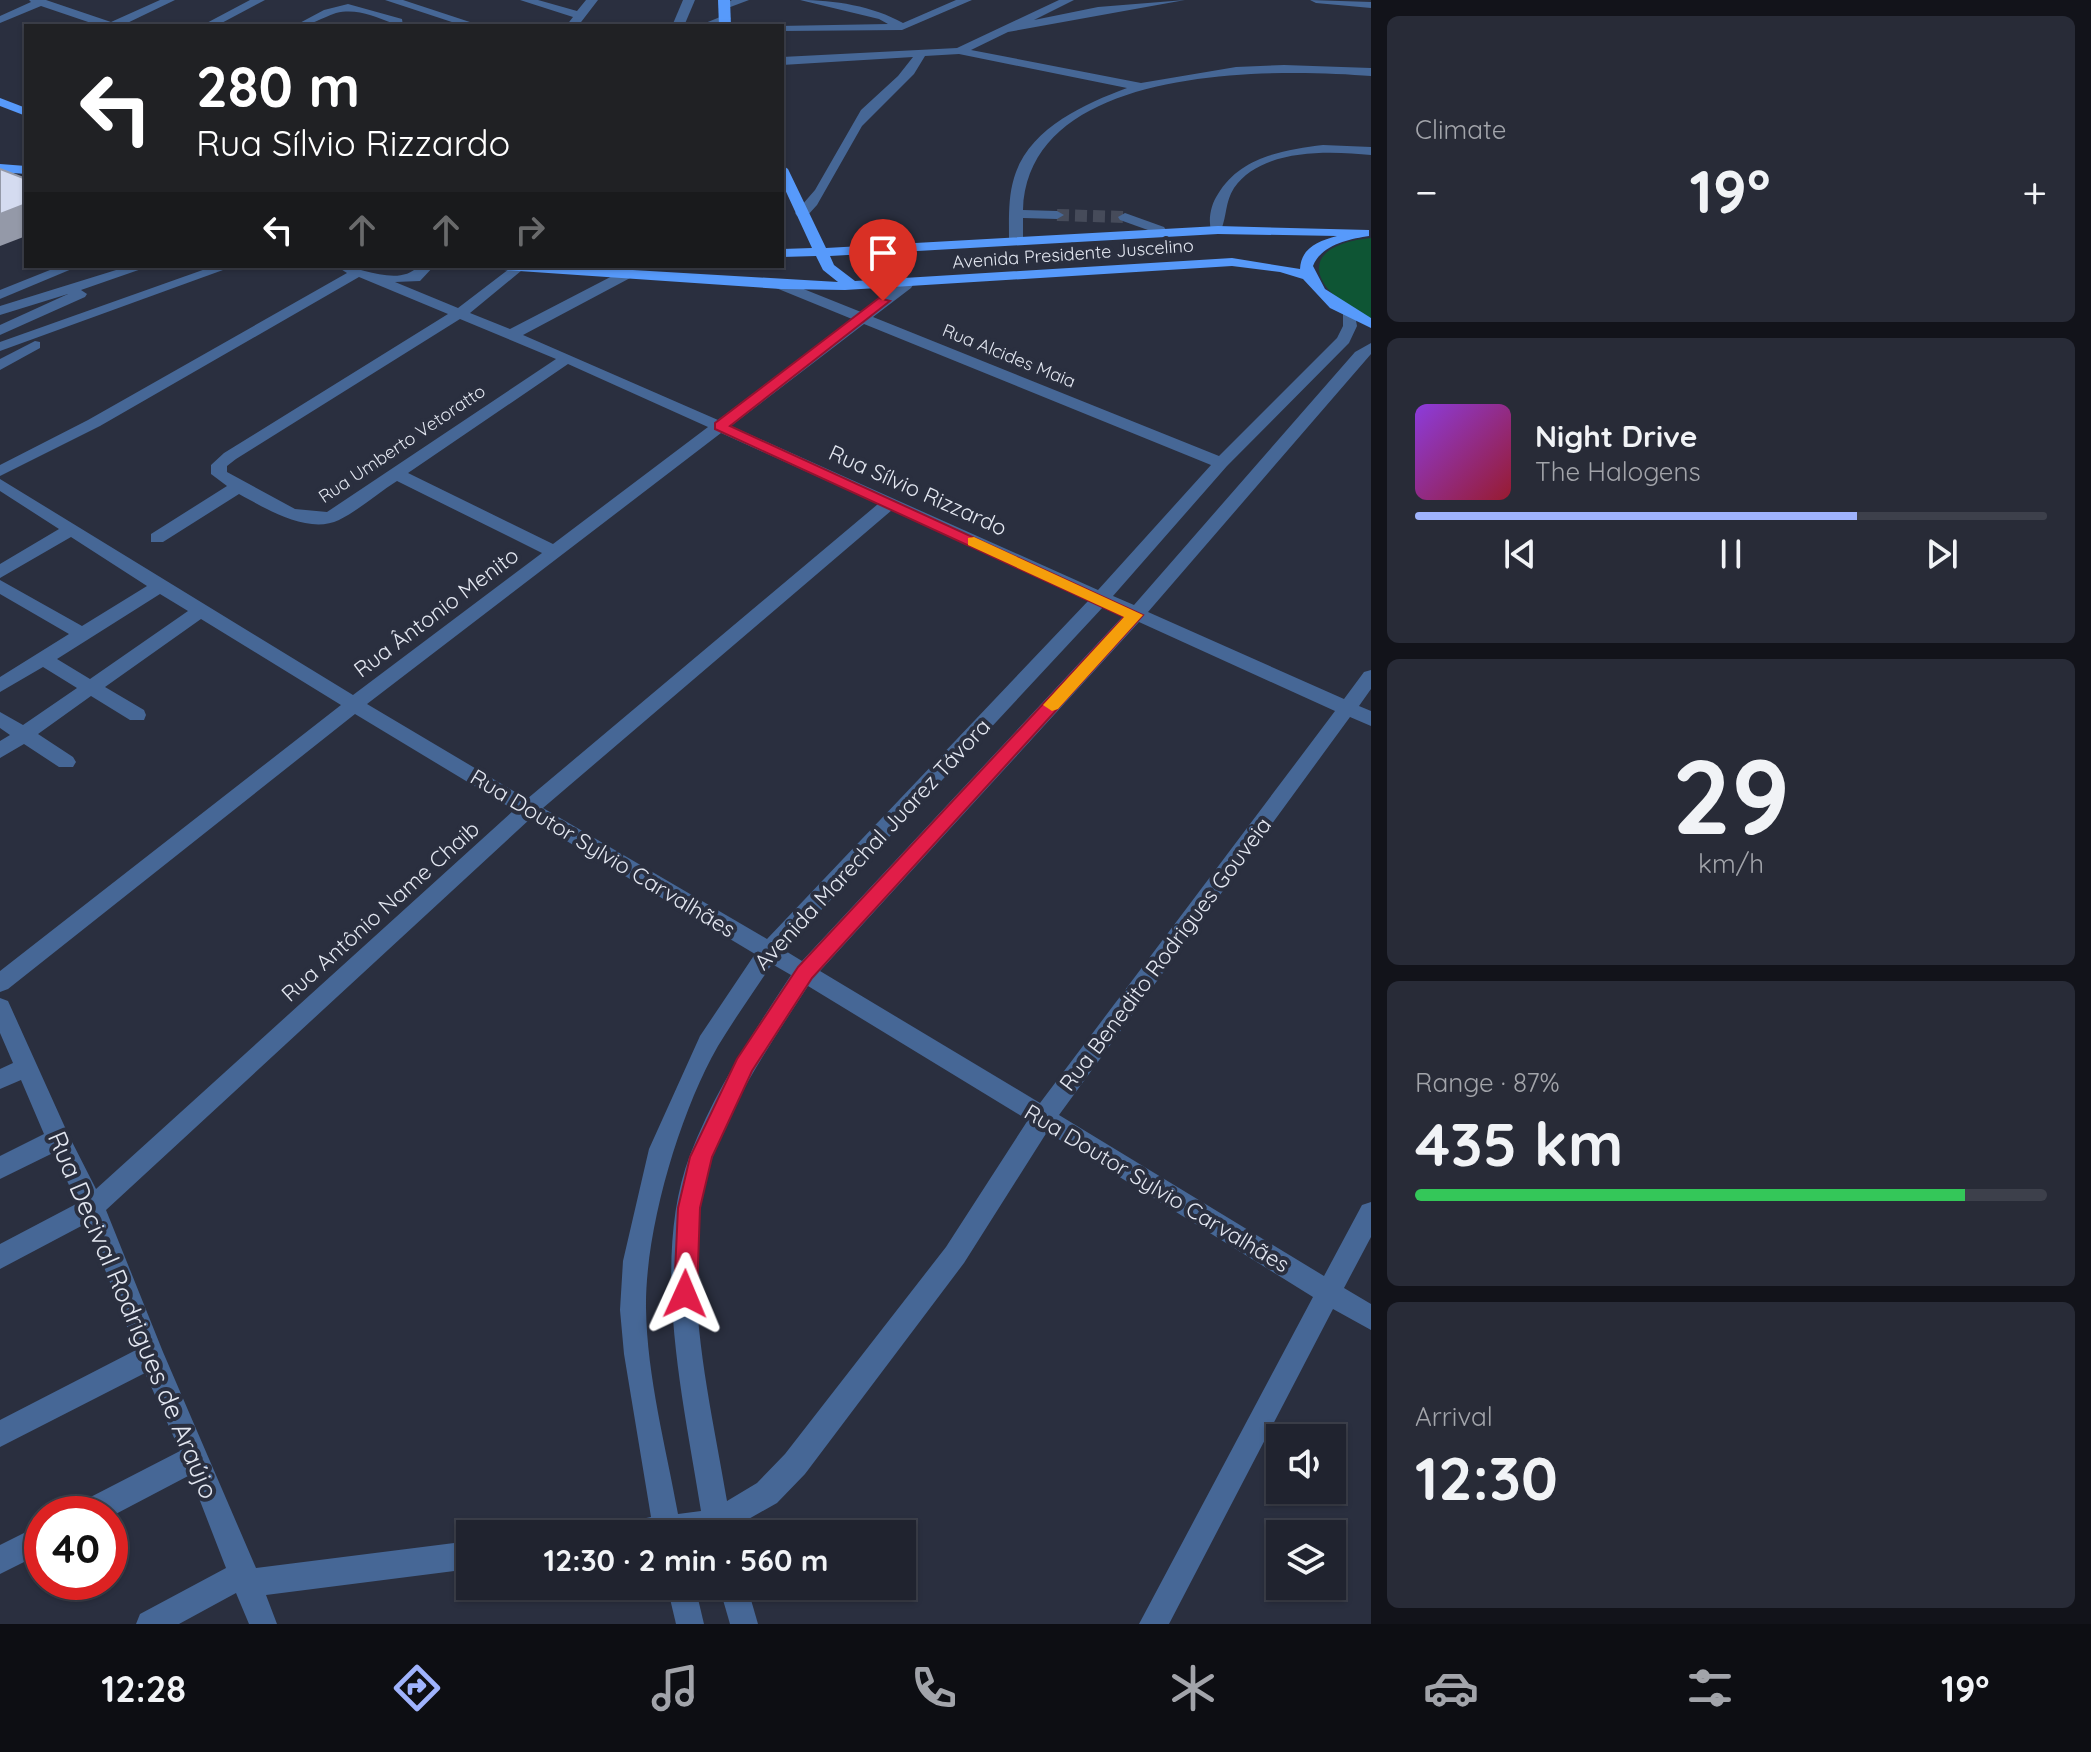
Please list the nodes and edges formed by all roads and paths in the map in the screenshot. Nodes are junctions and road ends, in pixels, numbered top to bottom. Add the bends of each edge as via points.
1 (169, 0) edge
2 (259, 0) edge
3 (391, 0) edge
4 (526, 0) edge
5 (592, 0) edge
6 (689, 0) edge
7 (743, 0) edge
8 (806, 0) edge
9 (966, 0) edge
10 (1068, 0) edge
11 (1179, 0) edge
12 (1316, 0) edge
13 (38, 1) edge
14 (1371, 5) edge
15 (725, 13) edge
16 (581, 16) junction
17 (0, 20) edge
18 (106, 24) edge
19 (116, 24) edge
20 (211, 24) edge
21 (304, 24) edge
22 (397, 24) edge
23 (469, 24) edge
24 (574, 24) edge
25 (679, 24) edge
26 (707, 24) edge
27 (902, 27) junction
28 (784, 28) edge
29 (1009, 29) junction
30 (959, 51) junction
31 (920, 55) junction
32 (784, 61) edge
33 (1371, 72) edge
34 (1142, 87) junction
35 (0, 102) edge
36 (24, 111) edge
37 (0, 116) edge
38 (24, 124) edge
39 (1371, 151) edge
40 (0, 160) edge
41 (24, 160) edge
42 (0, 168) edge
43 (24, 170) edge
44 (784, 173) edge
45 (802, 213) junction
46 (1016, 214) junction
47 (1057, 215) tunnel mouth
48 (1125, 217) tunnel mouth
49 (1216, 227) junction
50 (1159, 230) junction
51 (1367, 233) edge
52 (1016, 240) junction
53 (784, 253) edge
54 (821, 253) junction
55 (67, 268) edge
56 (137, 268) edge
57 (221, 268) edge
58 (426, 268) edge
59 (428, 268) edge
60 (520, 268) edge
61 (536, 268) edge
62 (358, 271) edge
63 (627, 274) junction
64 (1307, 276) junction
65 (101, 281) junction
66 (781, 285) junction
67 (906, 285) junction
68 (852, 286) junction
69 (0, 295) edge
70 (444, 305) junction
71 (0, 311) edge
72 (462, 312) junction
73 (1348, 315) junction
74 (86, 317) junction
75 (861, 317) junction
76 (1371, 324) edge
77 (0, 331) edge
78 (513, 334) junction
79 (0, 347) edge
80 (1371, 347) edge
81 (567, 358) junction
82 (0, 365) edge
83 (720, 426) junction
84 (1221, 463) junction
85 (0, 471) edge
86 (396, 474) junction
87 (0, 484) edge
88 (239, 486) junction
89 (890, 503) junction
90 (70, 530) junction
91 (157, 538) dead end
92 (555, 552) junction
93 (0, 572) edge
94 (0, 586) edge
95 (158, 587) junction
96 (1100, 599) junction
97 (199, 612) junction
98 (1135, 615) junction
99 (82, 634) junction
100 (43, 659) junction
101 (1371, 676) edge
102 (3, 680) edge
103 (92, 688) junction
104 (352, 706) junction
105 (1348, 709) junction
106 (137, 715) dead end
107 (0, 719) edge
108 (1371, 719) edge
109 (24, 734) junction
110 (0, 751) edge
111 (66, 762) dead end
112 (529, 808) junction
113 (769, 951) junction
114 (805, 972) junction
115 (0, 983) edge
116 (0, 1007) edge
117 (26, 1068) junction
118 (0, 1079) edge
119 (1042, 1119) junction
120 (58, 1139) junction
121 (0, 1168) edge
122 (93, 1207) junction
123 (1371, 1213) edge
124 (0, 1257) edge
125 (1327, 1291) junction
126 (1371, 1318) edge
127 (151, 1356) junction
128 (0, 1434) edge
129 (196, 1457) junction
130 (121, 1496) edge
131 (665, 1520) edge
132 (715, 1520) edge
133 (729, 1520) edge
134 (24, 1547) edge
135 (456, 1557) edge
136 (0, 1560) edge
137 (247, 1579) junction
138 (684, 1600) edge
139 (737, 1600) edge
140 (150, 1624) edge
141 (263, 1624) edge
142 (690, 1624) edge
143 (744, 1624) edge
144 (1153, 1624) edge

1 - 19 street
2 - 20 street
3 - 23 street
4 - 16 street
5 - 16 street
6 - 25 street
7 - 15 street
8 - 27 street via 883,16
9 - 27 street
10 - 29 street
11 - 29 street
12 - 14 street
13 - 17 street
13 - 18 street
15 - 26 street
16 - 24 street
21 - 22 street via 351,5
27 - 28 street
29 - 30 street
30 - 31 street
30 - 34 street
31 - 32 street
31 - 45 street via 915,68 854,128 818,197
33 - 34 street via 1277,68
34 - 46 street via 1077,114 1051,135 1029,158 1018,182
35 - 36 main road
37 - 38 main road
39 - 49 street via 1290,154 1244,171 1218,199
40 - 41 main road
42 - 43 main road
44 - 45 main road
45 - 54 main road
46 - 47 street
46 - 52 street
48 - 50 street
49 - 50 main road, Avenida Presidente Juscelino
49 - 51 main road, Avenida Presidente Juscelino
50 - 52 main road, Avenida Presidente Juscelino
51 - 64 main road via 1336,238 1316,249
52 - 54 main road, Avenida Presidente Juscelino
53 - 54 main road, Avenida Presidente Juscelino
54 - 68 main road via 828,267
55 - 69 street
56 - 65 street
57 - 74 street
58 - 62 street via 407,280
59 - 70 street via 425,288
60 - 72 street
61 - 63 main road, Avenida Presidente Juscelino
62 - 70 street, Rua Sílvio Rizzardo
62 - 85 street
63 - 66 main road, Avenida Presidente Juscelino
63 - 78 street
64 - 67 main road, Avenida Presidente Juscelino via 1232,262
64 - 73 main road via 1323,298
65 - 71 street
65 - 77 street via 61,306
66 - 68 main road, Avenida Presidente Juscelino
66 - 75 street, Rua Alcides Maia
67 - 68 main road, Avenida Presidente Juscelino
67 - 75 street, Rua Ântonio Menito
70 - 72 street, Rua Sílvio Rizzardo
72 - 78 street, Rua Sílvio Rizzardo
72 - 88 street via 230,456 217,471
73 - 76 main road
73 - 84 street, Avenida Marechal Juarez Távora via 1344,340
74 - 79 street
74 - 82 street
75 - 83 street, Rua Ântonio Menito
75 - 84 street, Rua Alcides Maia
78 - 81 street, Rua Sílvio Rizzardo
80 - 98 street, Avenida Marechal Juarez Távora
81 - 83 street, Rua Sílvio Rizzardo
81 - 86 street, Rua Umberto Vetoratto
83 - 89 street, Rua Sílvio Rizzardo
83 - 92 street, Rua Ântonio Menito
84 - 96 street, Avenida Marechal Juarez Távora
86 - 88 street, Rua Umberto Vetoratto via 319,521 294,515
86 - 92 street
87 - 90 street, Rua Doutor Sylvio Carvalhães
88 - 91 street
89 - 96 street, Rua Sílvio Rizzardo
89 - 112 street, Rua Antônio Name Chaib
90 - 93 street
90 - 95 street, Rua Doutor Sylvio Carvalhães
92 - 104 street, Rua Ântonio Menito
94 - 99 street
95 - 97 street, Rua Doutor Sylvio Carvalhães
95 - 99 street
96 - 98 street, Rua Sílvio Rizzardo
96 - 113 street, Avenida Marechal Juarez Távora
97 - 103 street
97 - 104 street, Rua Doutor Sylvio Carvalhães
98 - 105 street, Rua Sílvio Rizzardo
98 - 114 street, Avenida Marechal Juarez Távora
99 - 100 street
100 - 102 street
100 - 103 street
101 - 105 street, Rua Benedito Rodrigues Gouveia
103 - 106 street
103 - 109 street
104 - 112 street, Rua Doutor Sylvio Carvalhães
104 - 115 street, Rua Ântonio Menito
105 - 108 street, Rua Sílvio Rizzardo
105 - 119 street, Rua Benedito Rodrigues Gouveia
107 - 109 street
109 - 110 street
109 - 111 street
112 - 113 street, Rua Doutor Sylvio Carvalhães
112 - 122 street, Rua Antônio Name Chaib
113 - 114 street, Rua Doutor Sylvio Carvalhães
113 - 131 street, Avenida Marechal Juarez Távora via 708,1043 682,1096 661,1149 635,1261 637,1354
114 - 119 street, Rua Doutor Sylvio Carvalhães
114 - 132 street, Avenida Marechal Juarez Távora via 744,1065 701,1157 689,1208 685,1322
116 - 117 street, Rua Decival Rodrigues de Araújo
117 - 118 street
117 - 120 street, Rua Decival Rodrigues de Araújo
119 - 125 street, Rua Doutor Sylvio Carvalhães
119 - 133 street, Rua Benedito Rodrigues Gouveia via 955,1255 795,1464 767,1493
120 - 121 street
120 - 122 street, Rua Decival Rodrigues de Araújo
122 - 124 street, Rua Antônio Name Chaib
122 - 127 street, Rua Decival Rodrigues de Araújo
123 - 125 street
125 - 126 street, Rua Doutor Sylvio Carvalhães
125 - 144 street
127 - 128 street
127 - 129 street, Rua Decival Rodrigues de Araújo
129 - 130 street
129 - 137 street, Rua Decival Rodrigues de Araújo
134 - 136 street
135 - 137 street
137 - 140 street
137 - 141 street, Rua Decival Rodrigues de Araújo
138 - 142 street
139 - 143 street

